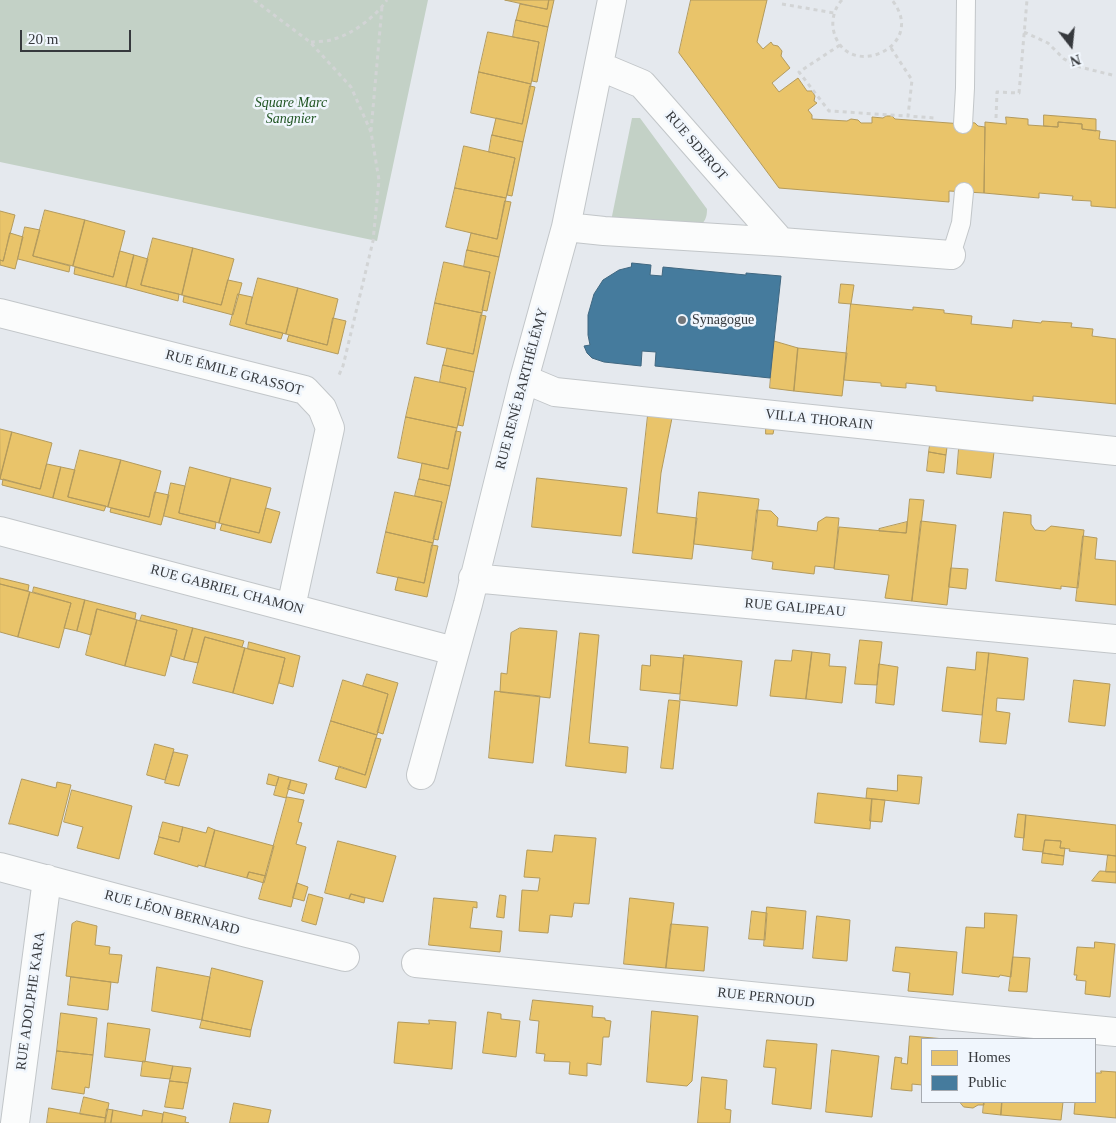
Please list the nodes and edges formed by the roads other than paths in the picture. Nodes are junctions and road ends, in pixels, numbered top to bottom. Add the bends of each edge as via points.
1 (612, 0) edge
2 (966, 0) edge
3 (599, 66) junction
4 (963, 124) road end
5 (964, 192) dead end
6 (566, 227) junction
7 (781, 242) junction
8 (951, 255) joint
9 (0, 313) edge
10 (524, 379) junction
11 (1116, 451) edge
12 (0, 531) edge
13 (473, 578) junction
14 (291, 607) junction
15 (1116, 639) edge
16 (454, 651) junction
17 (421, 774) dead end
18 (0, 867) edge
19 (47, 879) junction
20 (345, 957) dead end
21 (416, 963) dead end
22 (1116, 1032) edge
23 (15, 1123) edge

1 - 3 street, RUE RENÉ BARTHÉLÉMY
2 - 4 lane
3 - 6 street, RUE RENÉ BARTHÉLÉMY
3 - 7 street, RUE SDEROT via 642,84
5 - 8 lane via 961,223
6 - 7 street
6 - 10 street, RUE RENÉ BARTHÉLÉMY
7 - 8 street
9 - 14 street, RUE ÉMILE GRASSOT via 305,390 322,408 330,428
10 - 11 street, VILLA THORAIN via 555,392
10 - 13 street, RUE RENÉ BARTHÉLÉMY
12 - 14 street, RUE GABRIEL CHAMON
13 - 15 street, RUE GALIPEAU
13 - 16 street, RUE RENÉ BARTHÉLÉMY
14 - 16 street, RUE GABRIEL CHAMON
16 - 17 street, RUE RENÉ BARTHÉLÉMY
18 - 19 street, RUE LÉON BERNARD
19 - 20 street, RUE LÉON BERNARD
19 - 23 street, RUE ADOLPHE KARA
21 - 22 street, RUE PERNOUD

